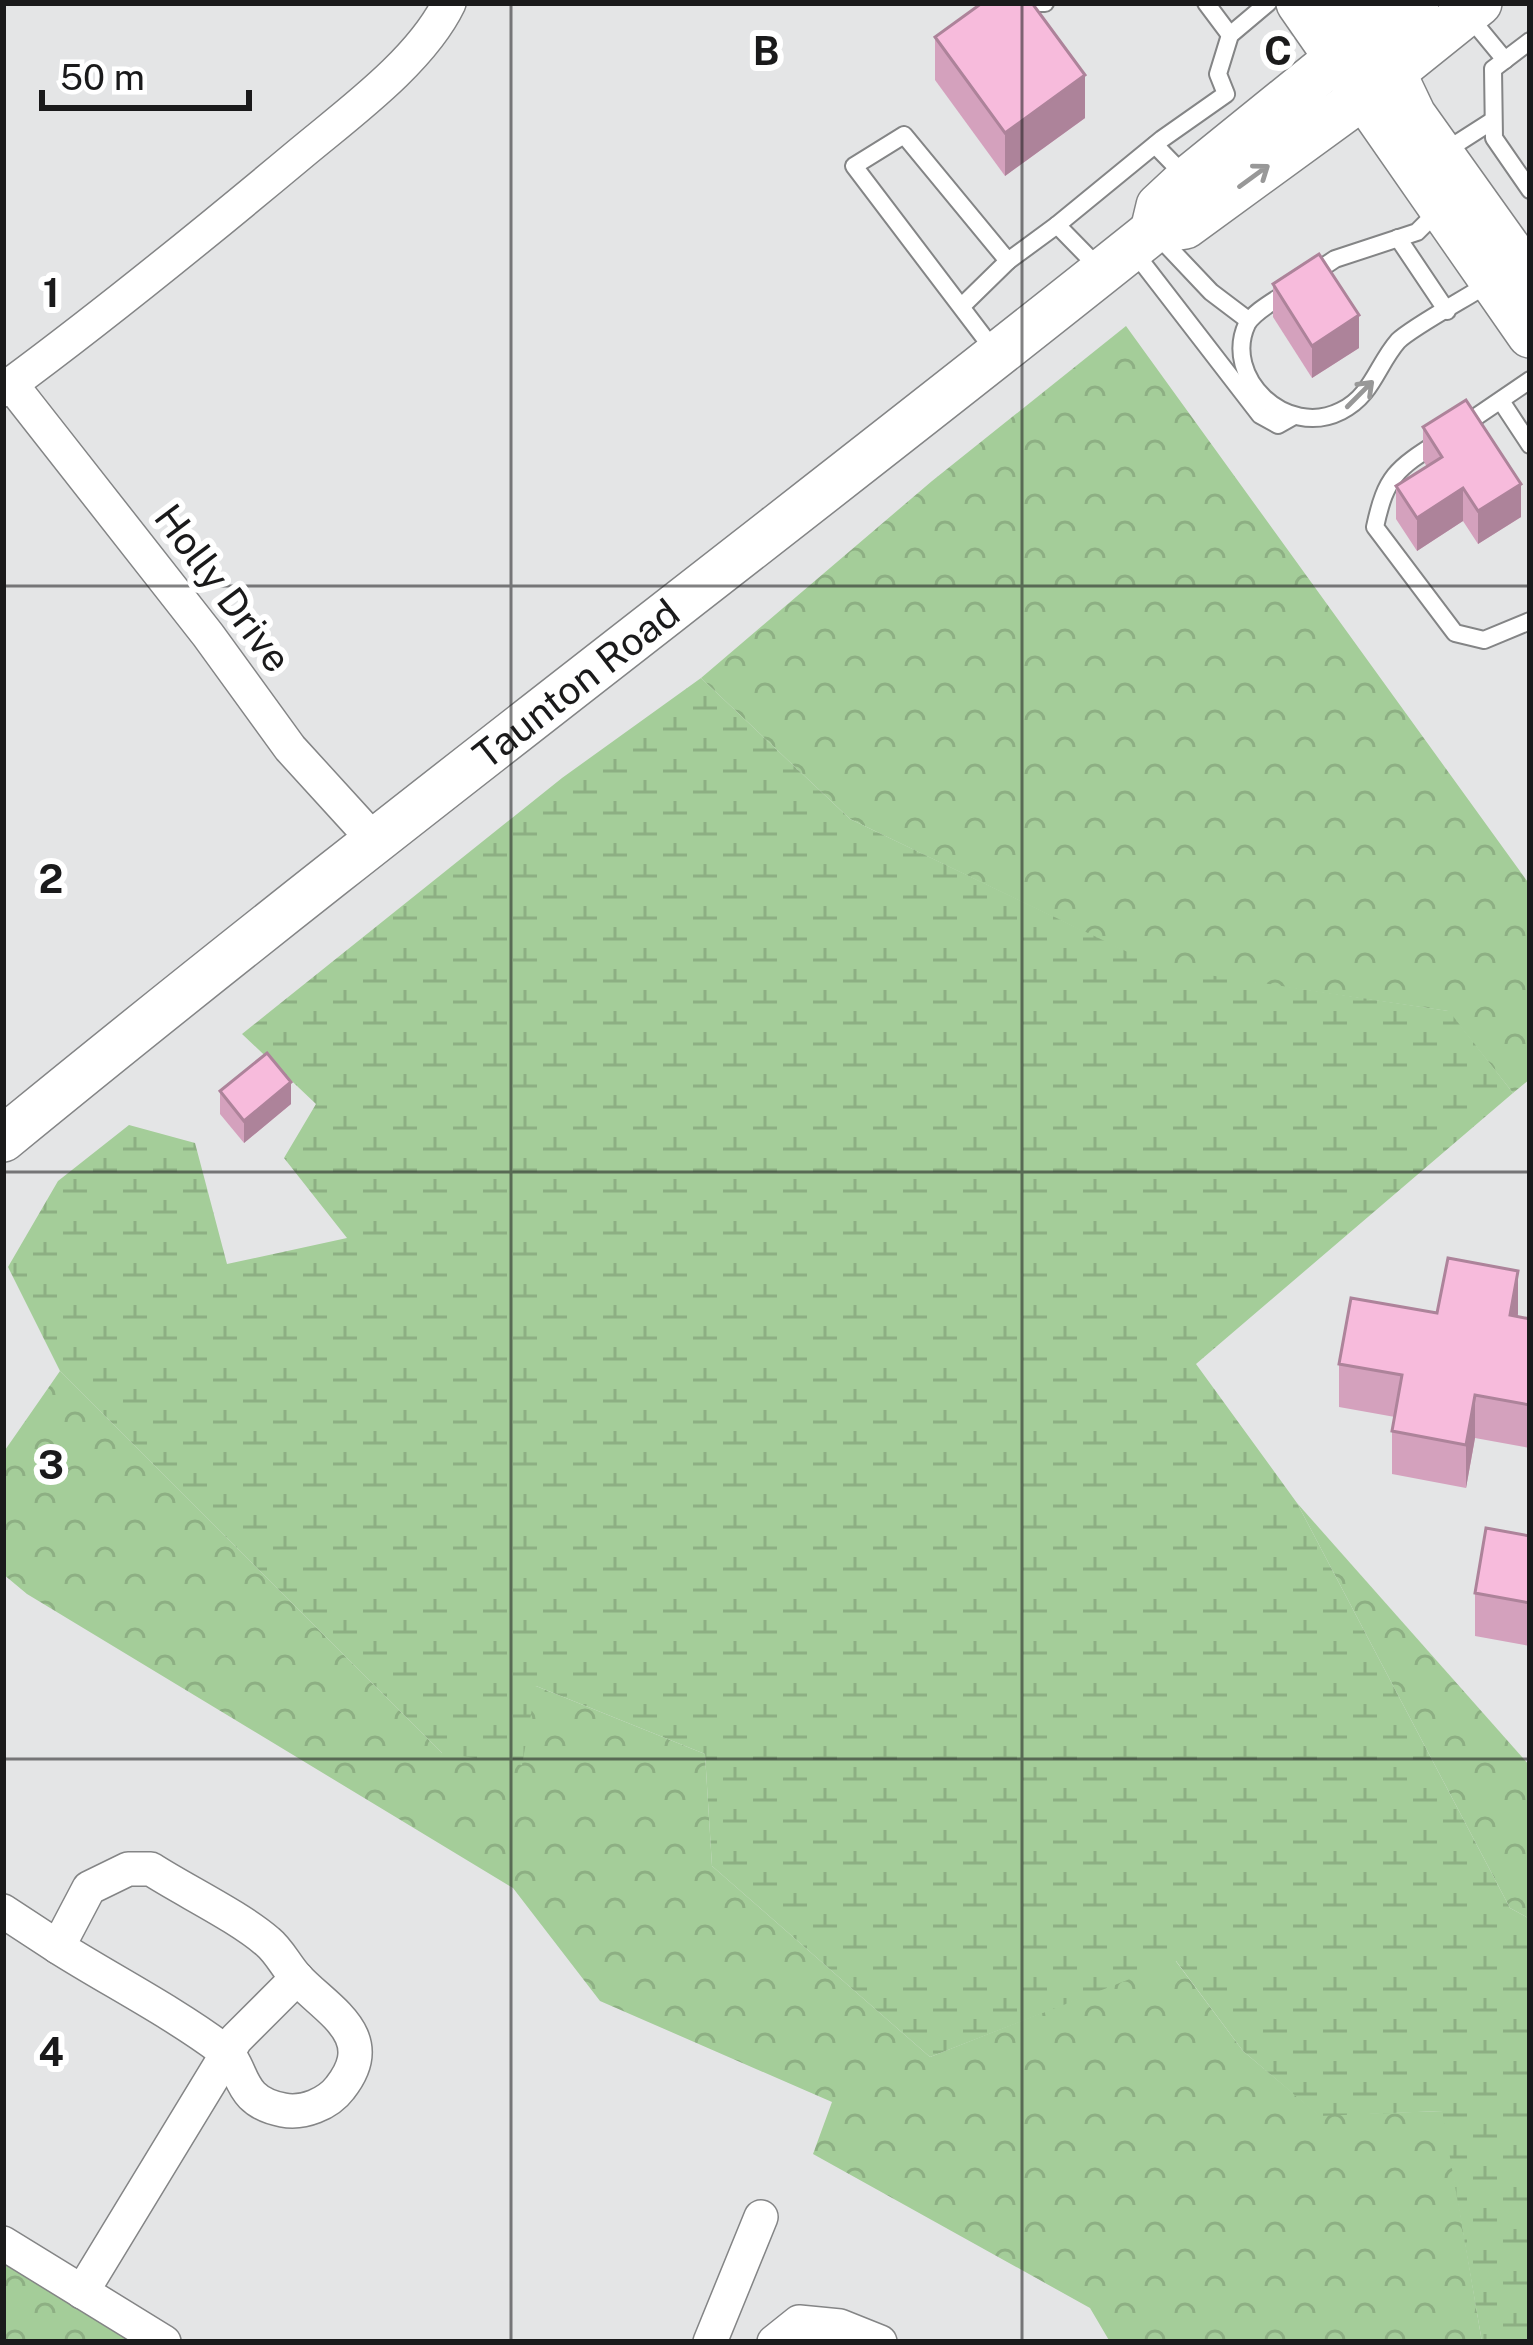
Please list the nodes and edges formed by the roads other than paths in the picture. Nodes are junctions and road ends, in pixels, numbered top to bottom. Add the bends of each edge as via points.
1 (449, 3) edge
2 (1028, 3) edge
3 (1045, 3) edge
4 (1206, 3) edge
5 (1268, 3) edge
6 (1299, 3) edge
7 (1416, 3) edge
8 (1473, 8) edge
9 (1230, 34) junction
10 (1530, 41) edge
11 (1360, 54) edge
12 (1504, 60) junction
13 (1241, 108) junction
14 (1492, 122) junction
15 (1155, 145) junction
16 (1442, 154) junction
17 (1188, 179) junction
18 (1530, 190) edge
19 (1441, 208) junction
20 (1057, 225) junction
21 (1398, 238) junction
22 (1129, 250) junction
23 (1008, 261) junction
24 (1518, 271) edge
25 (962, 306) junction
26 (1447, 311) junction
27 (1248, 320) junction
28 (1530, 335) edge
29 (997, 354) junction
30 (1530, 380) edge
31 (7, 387) edge
32 (1502, 400) junction
33 (1294, 416) junction
34 (1530, 446) edge
35 (1530, 621) edge
36 (373, 839) junction
37 (3, 1139) edge
38 (3, 1911) edge
39 (58, 1947) junction
40 (297, 1978) junction
41 (228, 2052) junction
42 (760, 2217) dead end
43 (3, 2243) edge
44 (82, 2292) junction
45 (164, 2342) edge
46 (710, 2342) edge
47 (774, 2342) edge
48 (880, 2342) edge

1 - 31 street, Holly Drive via 425,40 319,138
2 - 3 lane
4 - 9 lane
5 - 9 lane
6 - 11 street
7 - 11 street
8 - 11 street
8 - 12 lane
9 - 13 lane via 1218,74
10 - 12 lane
11 - 13 street, Taunton Road
11 - 16 street
11 - 19 street
22 -> 11 street, Taunton Road via 1185,226
12 - 14 lane via 1493,69
13 - 15 lane
13 - 17 street, Taunton Road
14 - 16 lane
14 - 18 lane via 1494,138
15 - 17 lane
15 - 20 lane
16 - 24 street
17 - 22 street, Taunton Road
19 - 21 lane
19 - 24 street
20 - 22 lane
20 - 23 lane
21 - 26 lane
21 - 27 lane via 1334,259
22 - 27 lane
22 - 29 street, Taunton Road
22 - 33 lane via 1260,416 1278,425
23 - 25 lane
23 - 25 lane via 904,135 854,166
24 - 26 lane
24 - 28 street
25 - 29 lane
33 -> 26 lane via 1338,413 1366,394 1399,340
27 - 33 lane via 1240,350 1257,389 1274,411
29 - 36 street, Taunton Road
30 - 32 lane
31 - 36 street, Holly Drive via 290,748
32 - 34 lane
32 - 35 lane via 1406,464 1384,489 1376,527 1455,633 1484,640
36 - 37 street, Taunton Road
38 - 39 street
39 - 40 street via 88,1888 128,1869 151,1869 268,1942
39 - 41 street
40 - 41 street
40 - 41 street via 352,2032 340,2089 325,2103 284,2111 244,2090
41 - 44 street
42 - 46 street
43 - 44 street
44 - 45 street
47 - 48 street via 799,2322 841,2326

